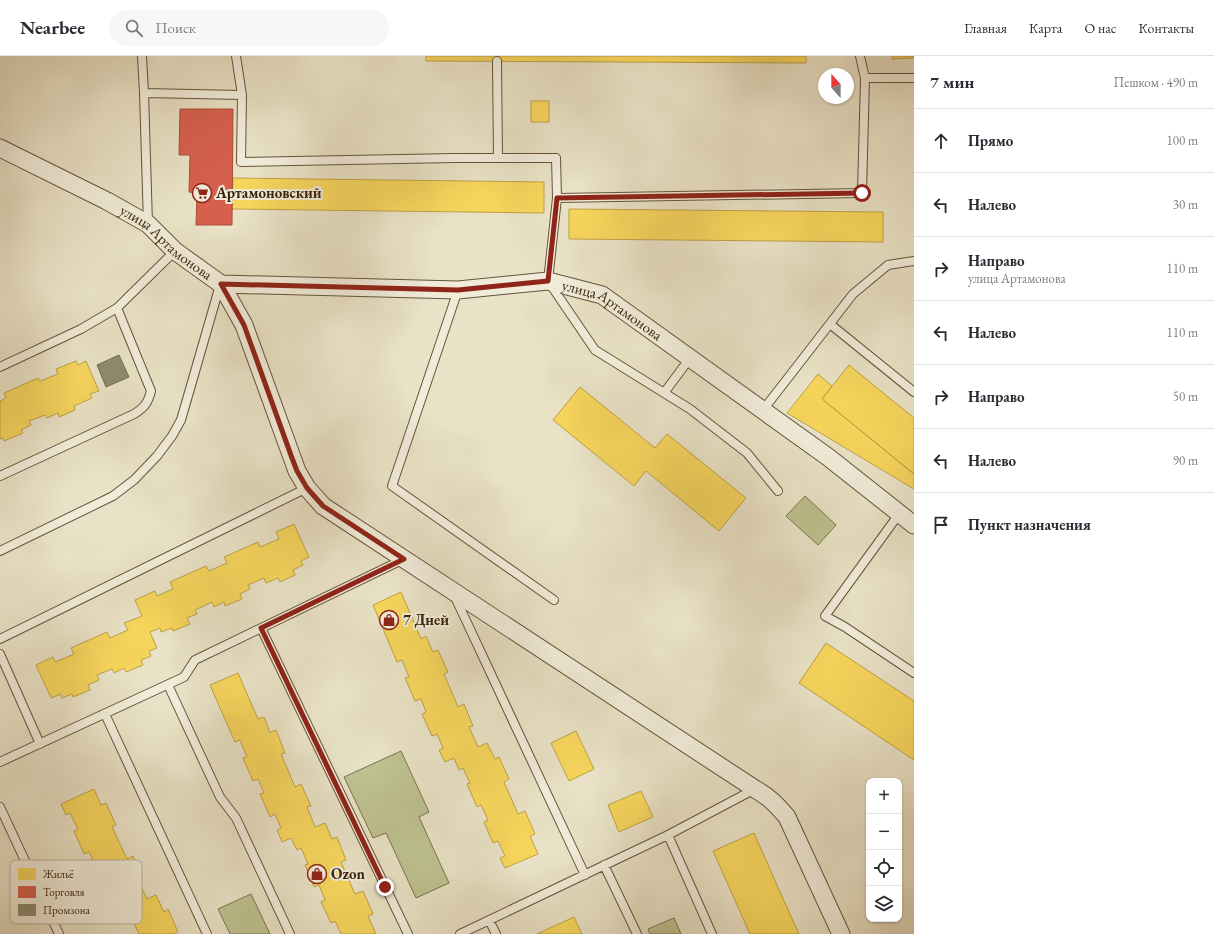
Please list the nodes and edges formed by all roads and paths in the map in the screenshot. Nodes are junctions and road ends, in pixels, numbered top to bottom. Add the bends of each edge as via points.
1 (142, 56) edge
2 (236, 56) edge
3 (860, 56) edge
4 (497, 61) dead end
5 (865, 78) junction
6 (914, 78) edge
7 (144, 93) junction
8 (242, 95) junction
9 (0, 148) edge
10 (498, 158) junction
11 (557, 198) junction
12 (148, 224) junction
13 (175, 251) junction
14 (914, 261) edge
15 (548, 281) junction
16 (221, 284) junction
17 (458, 290) junction
18 (117, 308) junction
19 (830, 324) junction
20 (690, 358) junction
21 (0, 367) edge
22 (914, 392) edge
23 (664, 393) junction
24 (763, 410) junction
25 (0, 476) edge
26 (307, 488) junction
27 (778, 491) dead end
28 (899, 514) junction
29 (914, 525) edge
30 (0, 551) edge
31 (404, 559) junction
32 (452, 591) junction
33 (554, 600) dead end
34 (261, 628) junction
35 (0, 639) edge
36 (0, 654) edge
37 (914, 673) edge
38 (168, 685) junction
39 (105, 714) junction
40 (40, 744) junction
41 (0, 762) edge
42 (755, 789) junction
43 (0, 807) edge
44 (668, 835) junction
45 (25, 860) edge
46 (604, 865) junction
47 (585, 875) junction
48 (489, 920) junction
49 (54, 924) edge
50 (477, 930) edge
51 (59, 934) edge
52 (207, 934) edge
53 (290, 934) edge
54 (408, 934) edge
55 (460, 934) edge
56 (496, 934) edge
57 (637, 934) edge
58 (712, 934) edge
59 (841, 934) edge

1 - 7 lane
2 - 8 lane
3 - 5 lane
4 - 10 lane
5 - 6 lane
5 - 11 lane via 862,193
7 - 8 lane
7 - 12 lane
8 - 10 lane via 241,162
9 - 12 street, улица Артамонова
10 - 11 lane via 556,158
11 - 15 lane
12 - 13 street, улица Артамонова
13 - 16 street, улица Артамонова
13 - 18 lane
14 - 19 lane via 888,264 853,294
15 - 17 street, улица Артамонова
15 - 20 street, улица Артамонова via 602,295
15 - 23 lane via 595,350
16 - 17 street, улица Артамонова
16 - 26 street via 244,325 297,471
16 - 30 lane via 181,420 157,456 134,480 113,496
17 - 33 lane via 392,486
18 - 21 lane via 81,329
18 - 25 lane via 151,391 143,409
19 - 22 lane
19 - 24 lane
20 - 23 lane
20 - 24 street, улица Артамонова
23 - 27 lane via 690,409 747,453
24 - 28 street, улица Артамонова via 828,456
26 - 31 street via 323,506
26 - 35 lane
28 - 29 street, улица Артамонова
28 - 37 lane via 825,616
31 - 32 street
31 - 34 lane
32 - 42 street
32 - 47 lane
34 - 38 lane via 195,660 184,677
34 - 54 lane
36 - 40 lane
38 - 39 lane
38 - 53 lane via 220,797 236,818
39 - 40 lane
39 - 52 lane
40 - 41 lane
42 - 44 lane
42 - 59 street via 768,797 787,817
43 - 45 lane
44 - 46 lane
44 - 58 lane
46 - 47 lane
46 - 57 lane
47 - 48 lane
48 - 50 lane
48 - 56 lane
49 - 51 lane
50 - 55 lane

